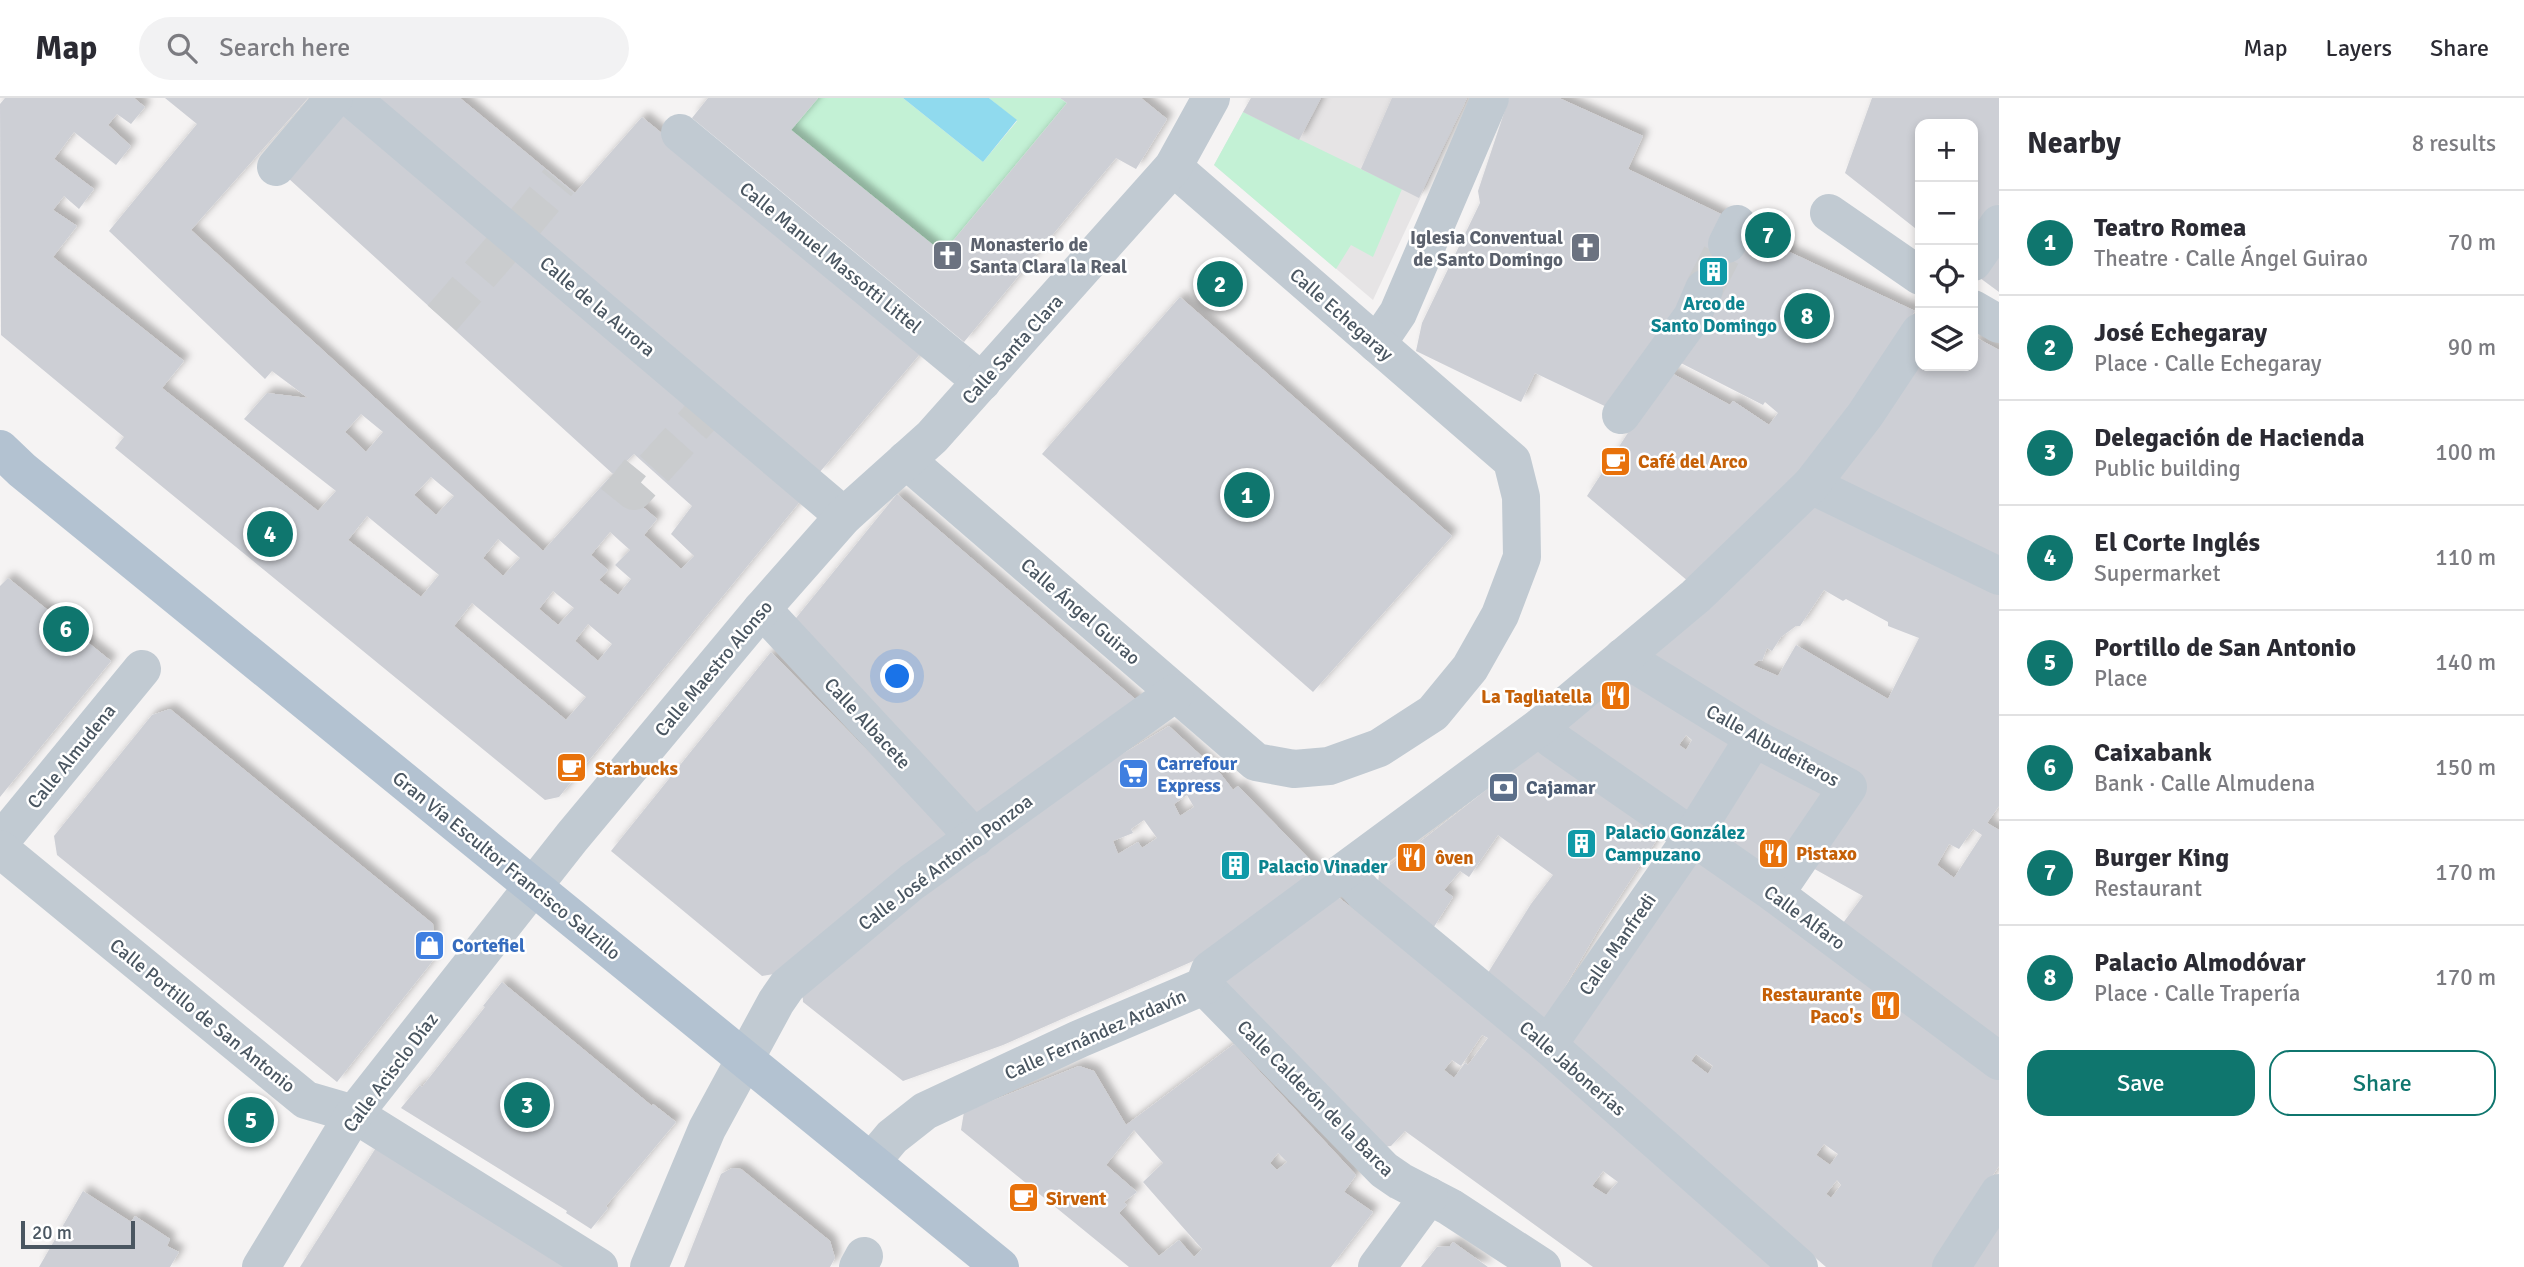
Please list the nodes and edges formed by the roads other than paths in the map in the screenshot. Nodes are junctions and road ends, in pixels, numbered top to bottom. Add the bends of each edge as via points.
1 (334, 98) edge
2 (351, 98) edge
3 (1211, 98) edge
4 (1490, 98) edge
5 (680, 133) dead end
6 (276, 167) dead end
7 (1172, 167) junction
8 (1829, 213) dead end
9 (1999, 224) edge
10 (1978, 255) edge
11 (1915, 273) edge
12 (1704, 289) tunnel mouth
13 (1978, 312) edge
14 (1999, 324) edge
15 (1915, 340) edge
16 (1377, 344) junction
17 (982, 382) junction
18 (1621, 415) dead end
19 (5, 456) edge
20 (906, 460) junction
21 (1811, 485) junction
22 (844, 516) junction
23 (1999, 576) edge
24 (762, 609) junction
25 (1623, 657) junction
26 (142, 669) dead end
27 (1175, 693) junction
28 (1541, 726) junction
29 (1754, 738) junction
30 (1256, 762) joint
31 (1692, 837) junction
32 (975, 838) junction
33 (0, 842) edge
34 (0, 849) edge
35 (1345, 872) junction
36 (533, 887) junction
37 (1775, 894) junction
38 (1204, 986) junction
39 (1548, 1045) junction
40 (745, 1059) junction
41 (1999, 1061) edge
42 (354, 1114) junction
43 (871, 1162) junction
44 (1999, 1193) edge
45 (1429, 1196) junction
46 (261, 1267) edge
47 (599, 1267) edge
48 (649, 1267) edge
49 (1000, 1267) edge
50 (1377, 1267) edge
51 (1542, 1267) edge
52 (1799, 1267) edge
53 (1951, 1267) edge

1 - 6 street
2 - 22 street, Calle de la Aurora via 709,407
3 - 7 street, Calle Santa Clara
4 - 16 street via 1398,313
5 - 17 street, Calle Manuel Massotti Littel
7 - 16 street, Calle Echegaray
7 - 17 street, Calle Santa Clara
8 - 11 street
9 - 10 street
12 - 18 street via 1692,317
13 - 14 street
15 - 21 street, Calle Fernández Ardavín
16 - 30 street, Calle Echegaray via 1512,461 1521,497 1522,557 1494,626 1470,668 1433,713 1378,748 1329,766 1294,769
17 - 20 street, Calle Santa Clara
19 - 36 main road, Gran Vía Escultor Francisco Salzillo
20 - 22 street, Calle Maestro Alonso
20 - 27 street, Calle Ángel Guirao
21 - 23 street
21 - 25 street, Calle Fernández Ardavín via 1696,596
22 - 24 street, Calle Maestro Alonso
24 - 32 street, Calle Albacete
24 - 36 street, Calle Maestro Alonso
25 - 28 street, Calle Fernández Ardavín
25 - 29 street, Calle Albudeiteros
26 - 33 street, Calle Almudena
27 - 30 street, Calle Ángel Guirao
27 - 32 street, Calle José Antonio Ponzoa
28 - 31 street, Calle Alfaro
28 - 35 street, Calle Fernández Ardavín
29 - 31 street, Calle Manfredi
29 - 37 street, Calle Albudeiteros via 1848,787
31 - 37 street, Calle Alfaro
31 - 39 street, Calle Manfredi
32 - 40 street, Calle José Antonio Ponzoa via 912,882 799,974 776,1002
34 - 42 street, Calle Portillo de San Antonio via 306,1100
35 - 38 street, Calle Fernández Ardavín via 1210,970
35 - 39 street, Calle Jabonerías via 1364,893
36 - 40 main road, Gran Vía Escultor Francisco Salzillo
36 - 42 street, Calle Acisclo Díaz
37 - 41 street, Calle Alfaro
38 - 43 street, Calle Fernández Ardavín via 925,1111 892,1137
38 - 45 street, Calle Calderón de la Barca via 1384,1170
39 - 52 street, Calle Jabonerías
40 - 43 main road, Gran Vía Escultor Francisco Salzillo
40 - 48 street, Calle José Antonio Ponzoa via 707,1129
42 - 46 street, Calle Acisclo Díaz
42 - 47 street, Calle Portillo de San Antonio
43 - 49 main road, Gran Vía Escultor Francisco Salzillo
44 - 53 street
45 - 50 street
45 - 51 street, Calle Calderón de la Barca

